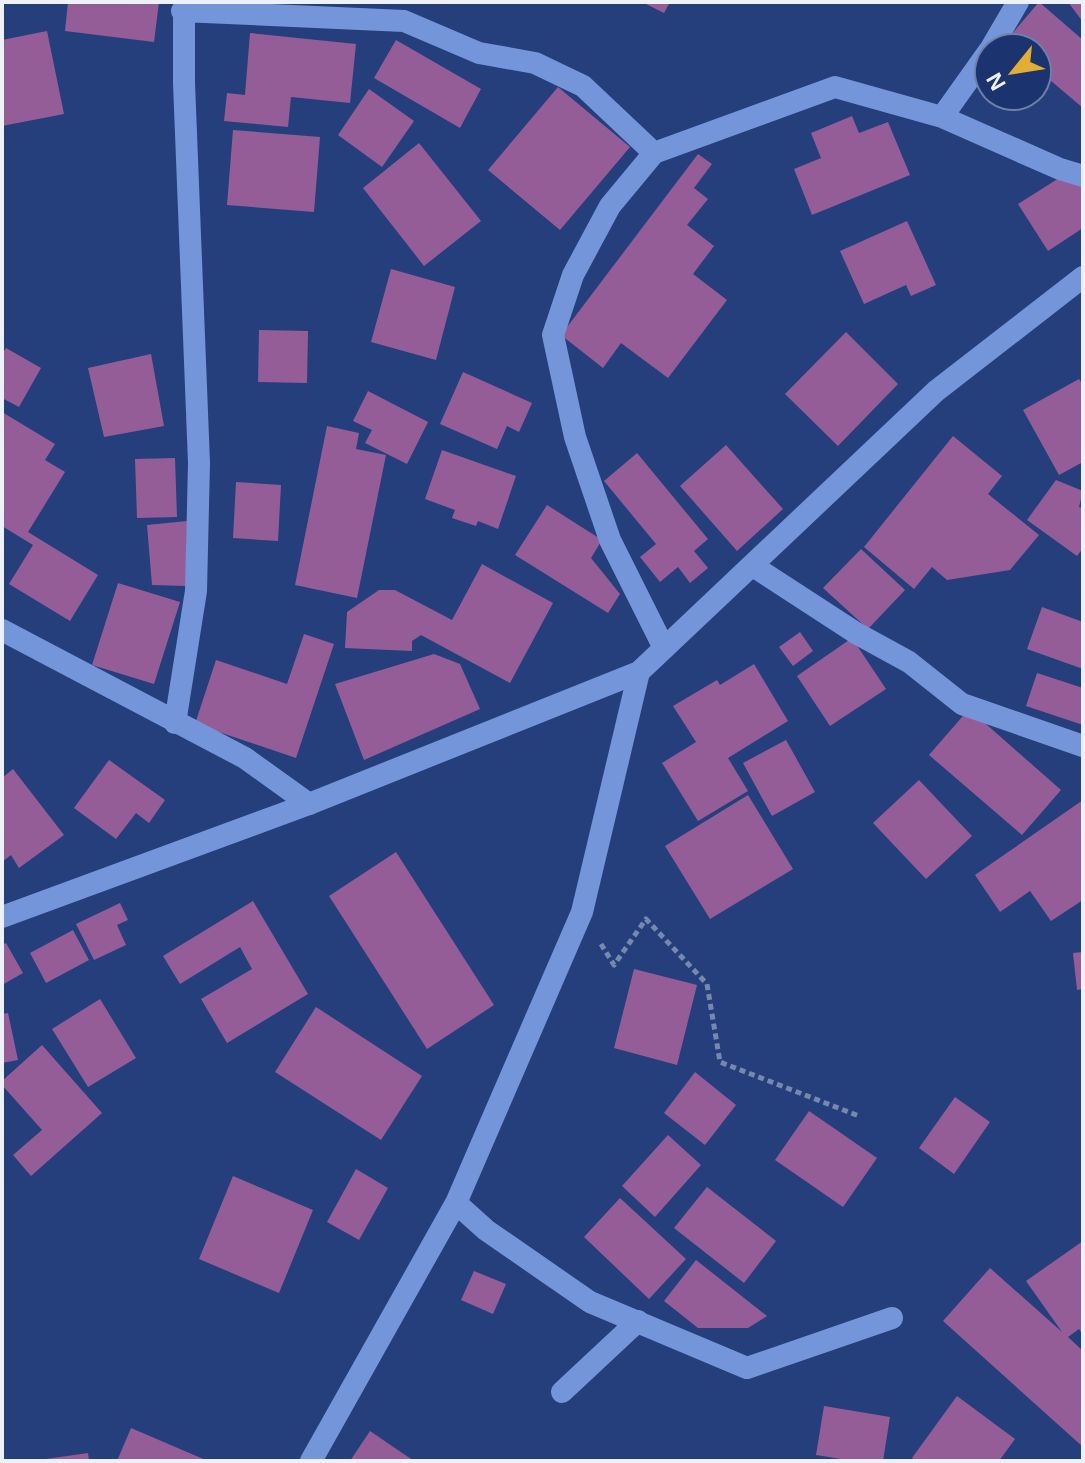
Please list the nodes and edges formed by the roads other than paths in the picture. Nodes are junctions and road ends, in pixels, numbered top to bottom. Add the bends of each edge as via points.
1 (1018, 2) edge
2 (183, 6) edge
3 (1000, 32) edge
4 (973, 74) edge
5 (942, 117) junction
6 (654, 153) junction
7 (1083, 176) edge
8 (1083, 277) edge
9 (753, 566) junction
10 (2, 630) edge
11 (664, 648) junction
12 (639, 672) junction
13 (175, 723) junction
14 (1083, 746) edge
15 (309, 804) junction
16 (2, 917) edge
17 (456, 1203) junction
18 (892, 1318) dead end
19 (638, 1321) junction
20 (562, 1392) dead end
21 (311, 1461) edge

1 - 3 street
2 - 6 street via 404,21 479,53 535,63 583,86
2 - 13 street via 199,463 196,591
4 - 5 street
5 - 6 street via 835,87
5 - 7 street
6 - 11 street via 610,206 573,275 553,335 575,437 610,540
8 - 9 street via 936,391
9 - 11 street
9 - 14 street via 909,662 962,704
10 - 13 street
11 - 12 street
12 - 15 street
12 - 17 street via 582,912
13 - 15 street via 245,758
15 - 16 street
17 - 19 street via 590,1302
17 - 21 street
18 - 19 street via 747,1368
19 - 20 street

